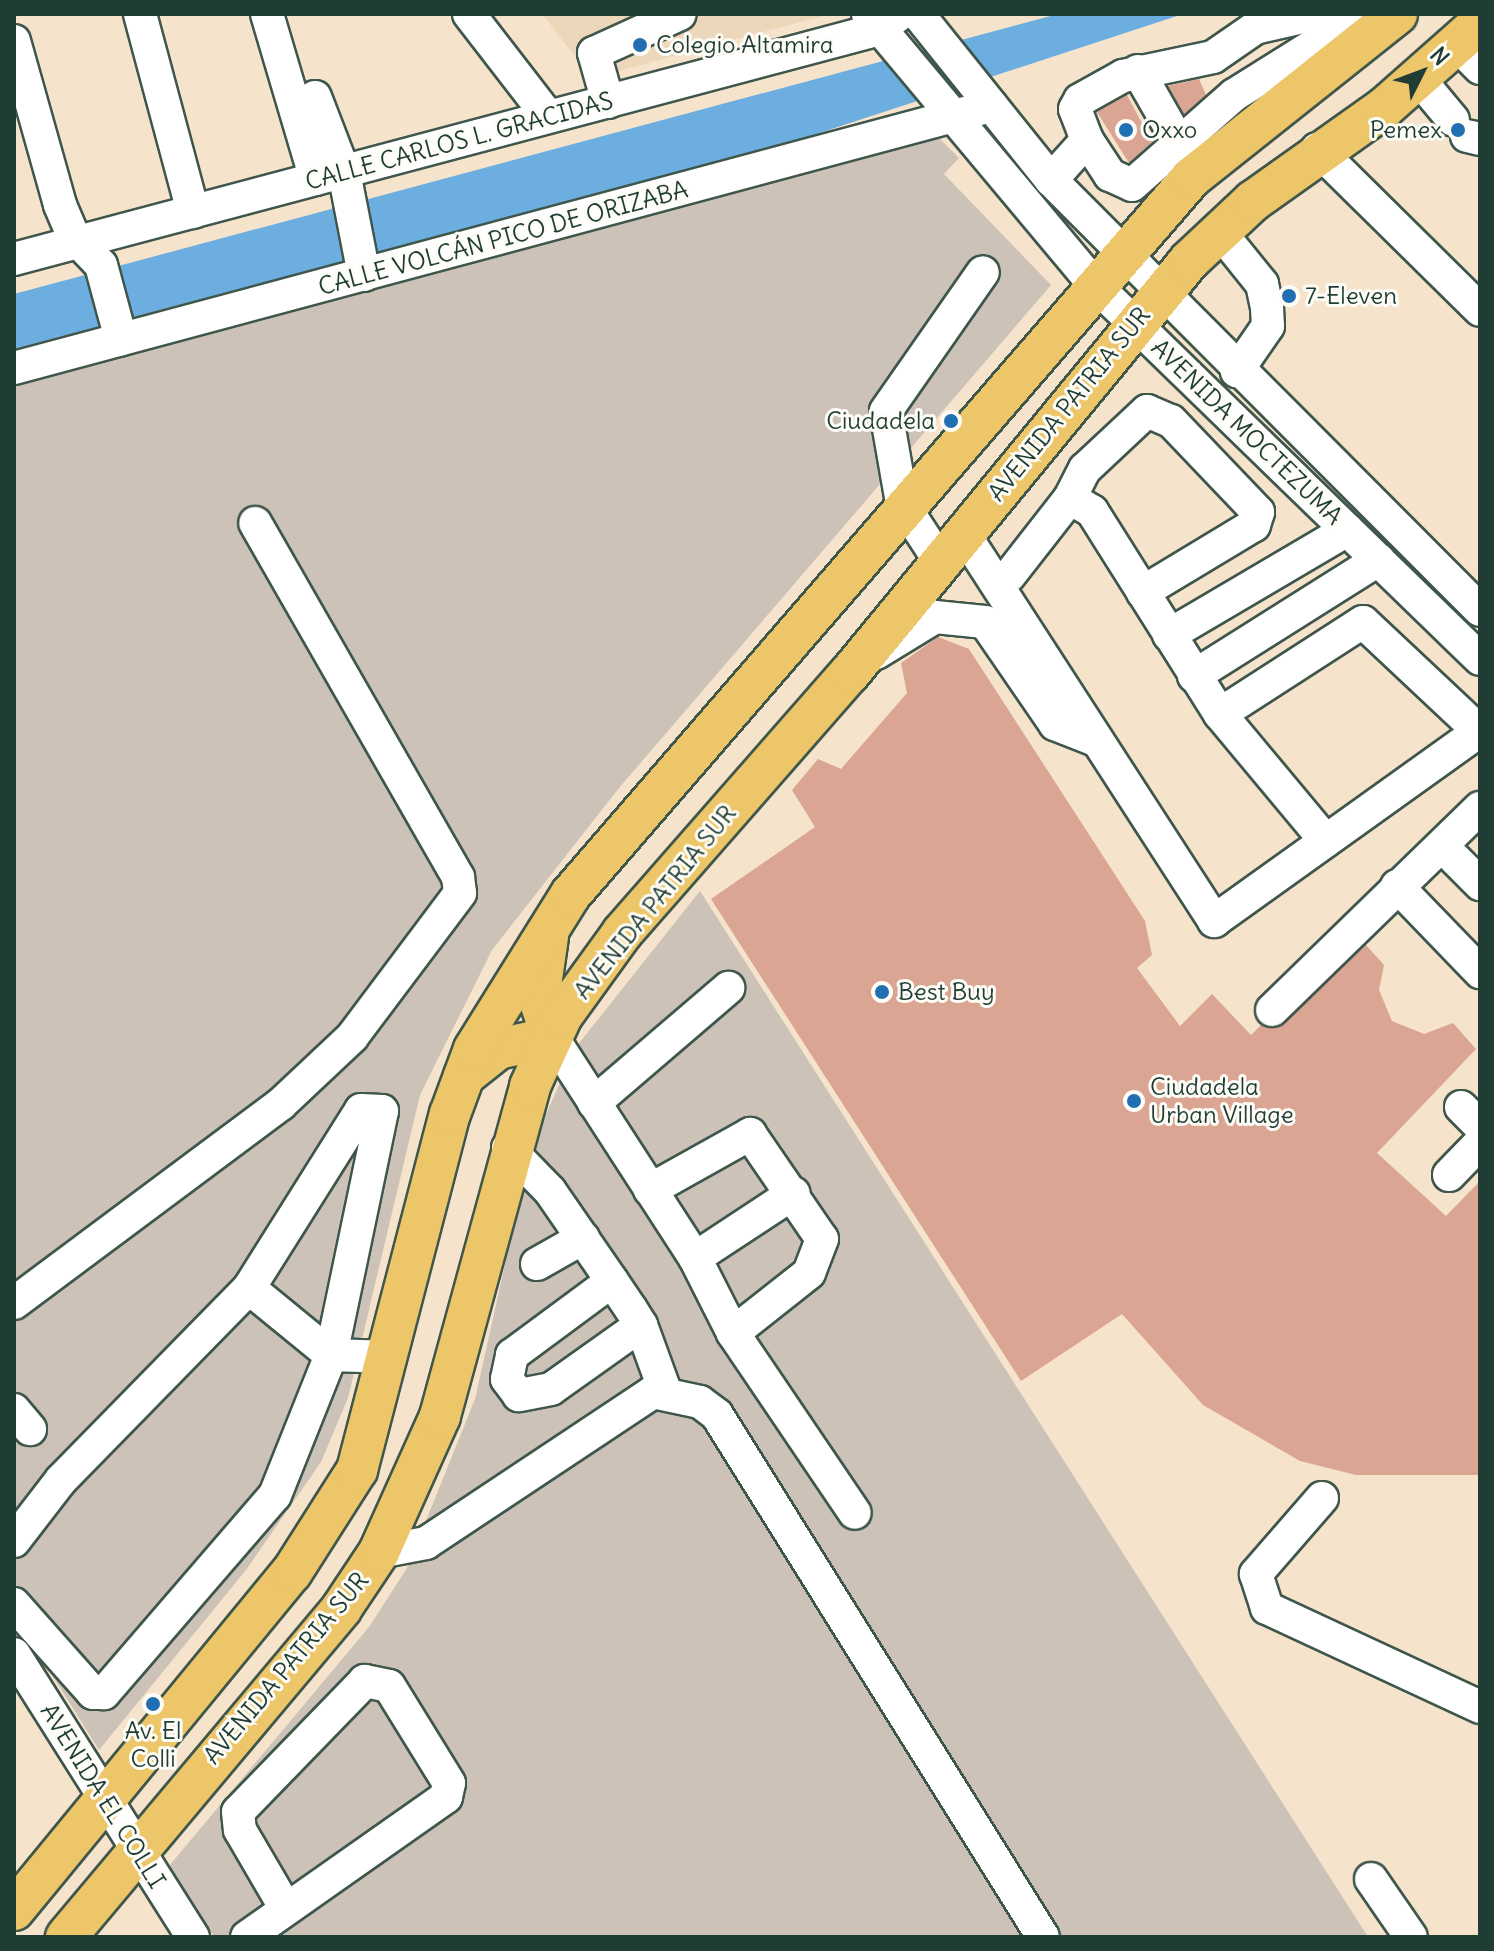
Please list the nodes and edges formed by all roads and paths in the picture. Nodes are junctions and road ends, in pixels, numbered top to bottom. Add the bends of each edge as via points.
1 (140, 14) edge
2 (267, 14) edge
3 (469, 14) edge
4 (680, 14) edge
5 (1303, 16) edge
6 (1370, 19) edge
7 (925, 23) edge
8 (886, 26) edge
9 (14, 41) edge
10 (1473, 46) edge
11 (1309, 48) junction
12 (1213, 57) junction
13 (1138, 71) junction
14 (1419, 79) junction
15 (1275, 87) junction
16 (1234, 95) junction
17 (315, 97) dead end
18 (987, 101) junction
19 (608, 102) junction
20 (944, 110) junction
21 (547, 115) junction
22 (1467, 132) edge
23 (1087, 140) junction
24 (1317, 149) junction
25 (1187, 158) junction
26 (1051, 180) junction
27 (336, 181) junction
28 (1144, 200) junction
29 (193, 212) junction
30 (1220, 232) junction
31 (1122, 250) junction
32 (90, 254) junction
33 (14, 259) edge
34 (363, 268) junction
35 (983, 272) dead end
36 (1094, 284) junction
37 (1163, 290) junction
38 (1480, 310) edge
39 (1135, 323) junction
40 (120, 332) junction
41 (14, 368) edge
42 (1237, 371) junction
43 (1070, 498) junction
44 (902, 503) junction
45 (255, 523) dead end
46 (1347, 530) junction
47 (952, 549) junction
48 (1378, 560) junction
49 (1009, 576) dead end
50 (1143, 592) junction
51 (1480, 610) edge
52 (1169, 635) junction
53 (1480, 659) edge
54 (850, 673) junction
55 (1194, 676) junction
56 (1220, 714) junction
57 (1479, 732) edge
58 (1093, 739) junction
59 (1480, 808) edge
60 (1326, 841) junction
61 (1442, 846) junction
62 (1480, 884) edge
63 (1397, 886) junction
64 (550, 925) junction
65 (1480, 972) edge
66 (728, 988) dead end
67 (1272, 1010) dead end
68 (552, 1037) junction
69 (464, 1076) junction
70 (594, 1103) junction
71 (1480, 1143) edge
72 (508, 1148) junction
73 (1449, 1175) dead end
74 (650, 1190) junction
75 (794, 1193) junction
76 (583, 1238) junction
77 (695, 1258) junction
78 (537, 1264) dead end
79 (612, 1281) junction
80 (249, 1288) junction
81 (14, 1303) edge
82 (641, 1325) junction
83 (733, 1333) junction
84 (331, 1355) junction
85 (390, 1357) junction
86 (665, 1391) junction
87 (1322, 1498) dead end
88 (855, 1513) dead end
89 (14, 1541) edge
90 (379, 1552) junction
91 (14, 1604) edge
92 (14, 1654) edge
93 (1480, 1707) edge
94 (104, 1800) junction
95 (135, 1848) junction
96 (1371, 1879) dead end
97 (14, 1910) edge
98 (276, 1920) edge
99 (66, 1937) edge
100 (193, 1937) edge
101 (247, 1937) edge
102 (1043, 1937) edge
103 (1411, 1937) edge

1 - 29 street
2 - 27 street
3 - 21 street
4 - 19 street via 594,53
5 - 11 street
5 - 12 street via 1255,28
6 - 11 street
6 - 15 main road
7 - 18 street, AVENIDA MOCTEZUMA
8 - 19 street, CALLE CARLOS L. GRACIDAS
8 - 20 street, AVENIDA MOCTEZUMA
9 - 32 street via 60,205
10 - 14 main road, AVENIDA PATRIA SUR
11 - 15 street
12 - 13 street
12 - 16 street
13 - 23 street via 1080,100 1075,109
13 - 25 street
14 - 22 street
14 - 24 main road, AVENIDA PATRIA SUR
15 - 16 street
15 - 25 main road
16 - 25 street
17 - 27 street
18 - 20 street, CALLE VOLCÁN PICO DE ORIZABA
18 - 26 street, AVENIDA MOCTEZUMA
19 - 21 street, CALLE CARLOS L. GRACIDAS
20 - 34 street, CALLE VOLCÁN PICO DE ORIZABA
20 - 36 street, AVENIDA MOCTEZUMA
21 - 27 street, CALLE CARLOS L. GRACIDAS
23 - 26 street
23 - 28 street via 1110,175
24 - 30 main road, AVENIDA PATRIA SUR
24 - 38 street
25 - 28 main road
26 - 31 street, AVENIDA MOCTEZUMA
27 - 29 street, CALLE CARLOS L. GRACIDAS
27 - 34 street
28 - 31 main road
29 - 32 street, CALLE CARLOS L. GRACIDAS
30 - 37 main road, AVENIDA PATRIA SUR
30 - 42 street via 1262,284 1267,308 1268,326
31 - 36 main road
31 - 37 street, AVENIDA MOCTEZUMA
32 - 33 street, CALLE CARLOS L. GRACIDAS
32 - 40 street
34 - 40 street, CALLE VOLCÁN PICO DE ORIZABA
35 - 44 street via 886,411
36 - 39 street, AVENIDA MOCTEZUMA
36 - 44 main road
37 - 39 main road, AVENIDA PATRIA SUR
37 - 42 street, AVENIDA MOCTEZUMA
39 - 46 street, AVENIDA MOCTEZUMA
39 - 47 main road, AVENIDA PATRIA SUR
40 - 41 street, CALLE VOLCÁN PICO DE ORIZABA
42 - 51 street, AVENIDA MOCTEZUMA
43 - 49 street
43 - 50 street via 1092,511
43 - 50 street via 1085,469 1147,411 1171,421 1258,512 1254,525
44 - 47 street
44 - 64 main road
45 - 81 street via 458,877 460,893 352,1037 281,1104
46 - 48 street, AVENIDA MOCTEZUMA
46 - 52 street
47 - 54 main road, AVENIDA PATRIA SUR
47 - 58 street
48 - 53 street, AVENIDA MOCTEZUMA
48 - 55 street
50 - 52 street
52 - 55 street
54 - 58 street via 935,617 967,615 1000,636 1055,724
54 - 68 main road, AVENIDA PATRIA SUR via 622,933
55 - 56 street
56 - 57 street via 1363,622
56 - 60 street
57 - 60 street
58 - 60 street via 1214,921
59 - 61 street
61 - 62 street
61 - 63 street
63 - 65 street
63 - 67 street
64 - 68 main road via 539,1000
64 - 69 main road
66 - 70 street
68 - 69 main road via 498,1049
68 - 70 street
68 - 72 main road, AVENIDA PATRIA SUR
69 - 85 main road
70 - 74 street
71 - 73 street
72 - 76 street
72 - 90 main road, AVENIDA PATRIA SUR via 440,1416
74 - 75 street via 750,1134
74 - 77 street
75 - 77 street
75 - 83 street via 822,1239 809,1273
76 - 78 street
76 - 79 street
77 - 83 street
79 - 82 street
79 - 82 street via 520,1347 507,1379 519,1395 543,1393
80 - 84 street
80 - 84 street via 361,1110 382,1111
80 - 89 street via 61,1480
82 - 86 street
83 - 88 street
84 - 85 street
84 - 91 street via 275,1495 108,1691 93,1693
85 - 94 main road via 357,1470 328,1520
86 - 90 street via 653,1392 426,1543
86 - 102 street via 717,1415
87 - 93 street via 1256,1574 1267,1608
90 - 95 main road, AVENIDA PATRIA SUR via 341,1609
92 - 94 street, AVENIDA EL COLLI
94 - 95 street, AVENIDA EL COLLI
94 - 97 main road
95 - 99 main road, AVENIDA PATRIA SUR
95 - 100 street, AVENIDA EL COLLI
96 - 103 street
98 - 98 street via 446,1797 449,1783 389,1686 365,1681 238,1812 240,1830
98 - 101 street

